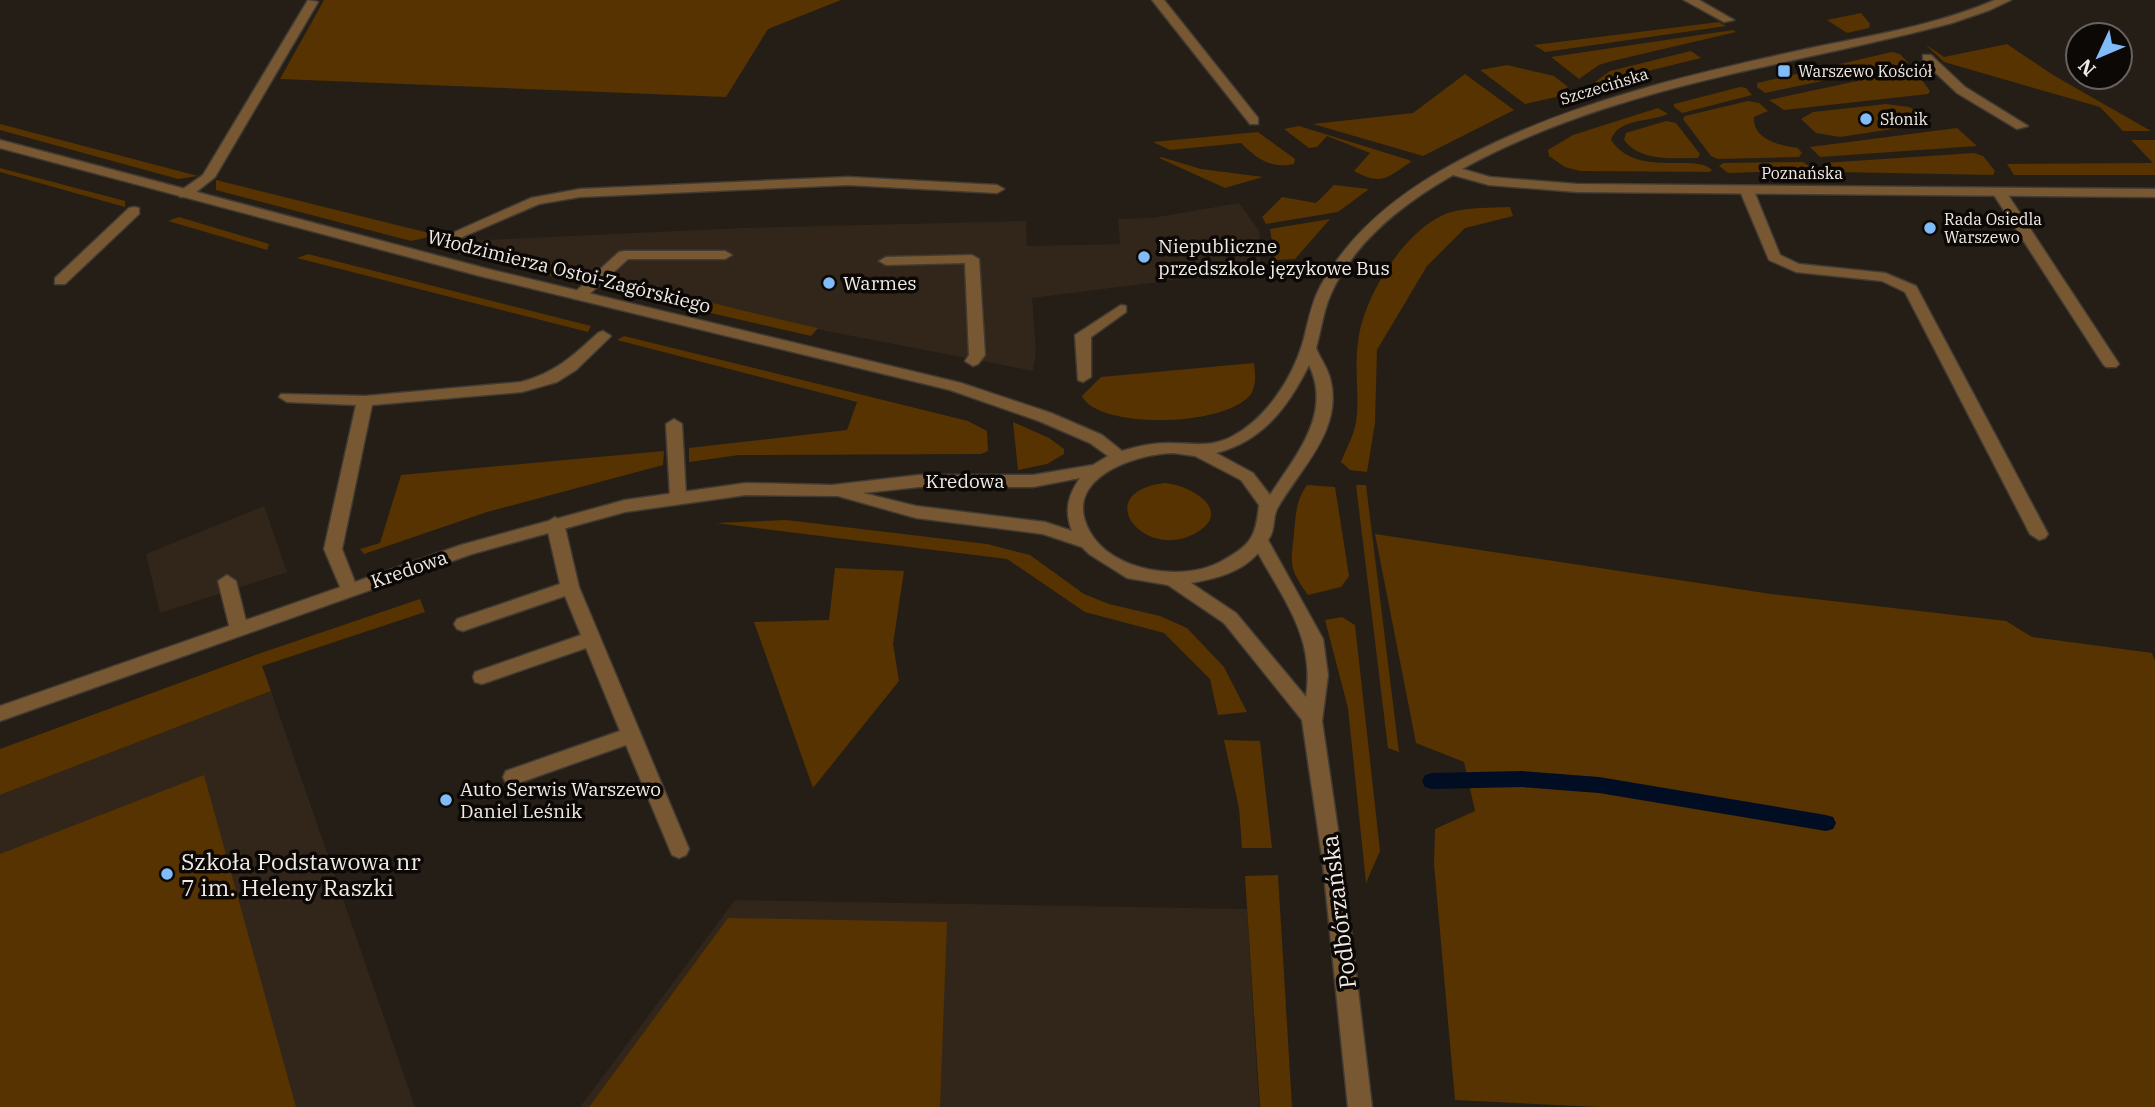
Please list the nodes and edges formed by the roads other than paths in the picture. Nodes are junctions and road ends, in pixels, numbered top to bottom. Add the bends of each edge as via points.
1 (1158, 0) edge
2 (1690, 0) edge
3 (2005, 0) edge
4 (312, 2) dead end
5 (1728, 20) dead end
6 (1927, 58) dead end
7 (1254, 121) dead end
8 (2022, 126) dead end
9 (0, 144) edge
10 (1451, 170) junction
11 (997, 189) dead end
12 (1747, 191) junction
13 (1999, 192) junction
14 (2155, 193) edge
15 (185, 194) junction
16 (134, 211) dead end
17 (448, 238) dead end
18 (725, 255) dead end
19 (886, 261) dead end
20 (60, 281) dead end
21 (579, 296) junction
22 (1121, 309) dead end
23 (603, 336) dead end
24 (1308, 348) junction
25 (973, 361) dead end
26 (2111, 364) dead end
27 (1083, 377) dead end
28 (287, 397) dead end
29 (365, 401) junction
30 (674, 424) dead end
31 (1200, 452) junction
32 (1120, 457) junction
33 (1098, 469) junction
34 (832, 491) junction
35 (678, 496) junction
36 (1269, 509) junction
37 (555, 523) junction
38 (2039, 534) dead end
39 (1086, 542) junction
40 (1261, 542) junction
41 (1170, 579) junction
42 (227, 581) dead end
43 (570, 587) junction
44 (349, 590) junction
45 (463, 624) dead end
46 (239, 629) junction
47 (591, 639) junction
48 (482, 677) dead end
49 (0, 714) edge
50 (1311, 717) junction
51 (632, 735) junction
52 (513, 777) dead end
53 (679, 849) dead end
54 (1360, 1107) edge

1 - 7 street
2 - 5 street
3 - 10 street, Szczecińska via 1942,22 1621,97 1532,129
4 - 15 street via 208,177
6 - 8 street via 1961,90
9 - 15 street, Włodzimierza Ostoi-Zagórskiego
10 - 12 street, Poznańska via 1489,181 1577,188
10 - 24 street, Szczecińska via 1394,208 1360,241 1328,286
11 - 17 street via 848,181 580,193 536,201
12 - 13 street, Poznańska
12 - 38 street via 1774,257 1797,268 1885,277 1911,289
13 - 14 street, Poznańska
13 - 26 street
15 - 21 street, Włodzimierza Ostoi-Zagórskiego
16 - 20 street
18 - 21 street via 624,255
19 - 25 street via 972,259
21 - 32 street, Włodzimierza Ostoi-Zagórskiego via 955,386 1045,417 1096,439
22 - 27 street via 1083,335
23 - 29 street via 571,367 551,379 522,387
24 - 31 street via 1274,410 1257,427 1232,443
24 - 36 street via 1322,379 1325,413 1317,436
28 - 29 street
29 - 44 street via 333,549
30 - 35 street
31 - 32 street via 1172,448
31 - 36 street via 1247,473 1262,490
32 - 33 street
33 - 34 street, Kredowa via 1052,480 919,481
33 - 39 street via 1076,503 1077,523
34 - 35 street, Kredowa via 746,489
34 - 39 street, Kredowa via 916,512 1045,528
35 - 37 street, Kredowa
36 - 40 street
37 - 43 street
37 - 44 street, Kredowa
39 - 41 street via 1128,571
40 - 41 street via 1240,562 1215,574
40 - 50 street, Podbórzańska via 1314,639 1319,675
41 - 50 street via 1230,618
42 - 46 street
43 - 45 street
43 - 47 street
44 - 46 street, Kredowa
46 - 49 street, Kredowa
47 - 48 street
47 - 51 street
50 - 54 street, Podbórzańska via 1333,864
51 - 52 street
51 - 53 street

